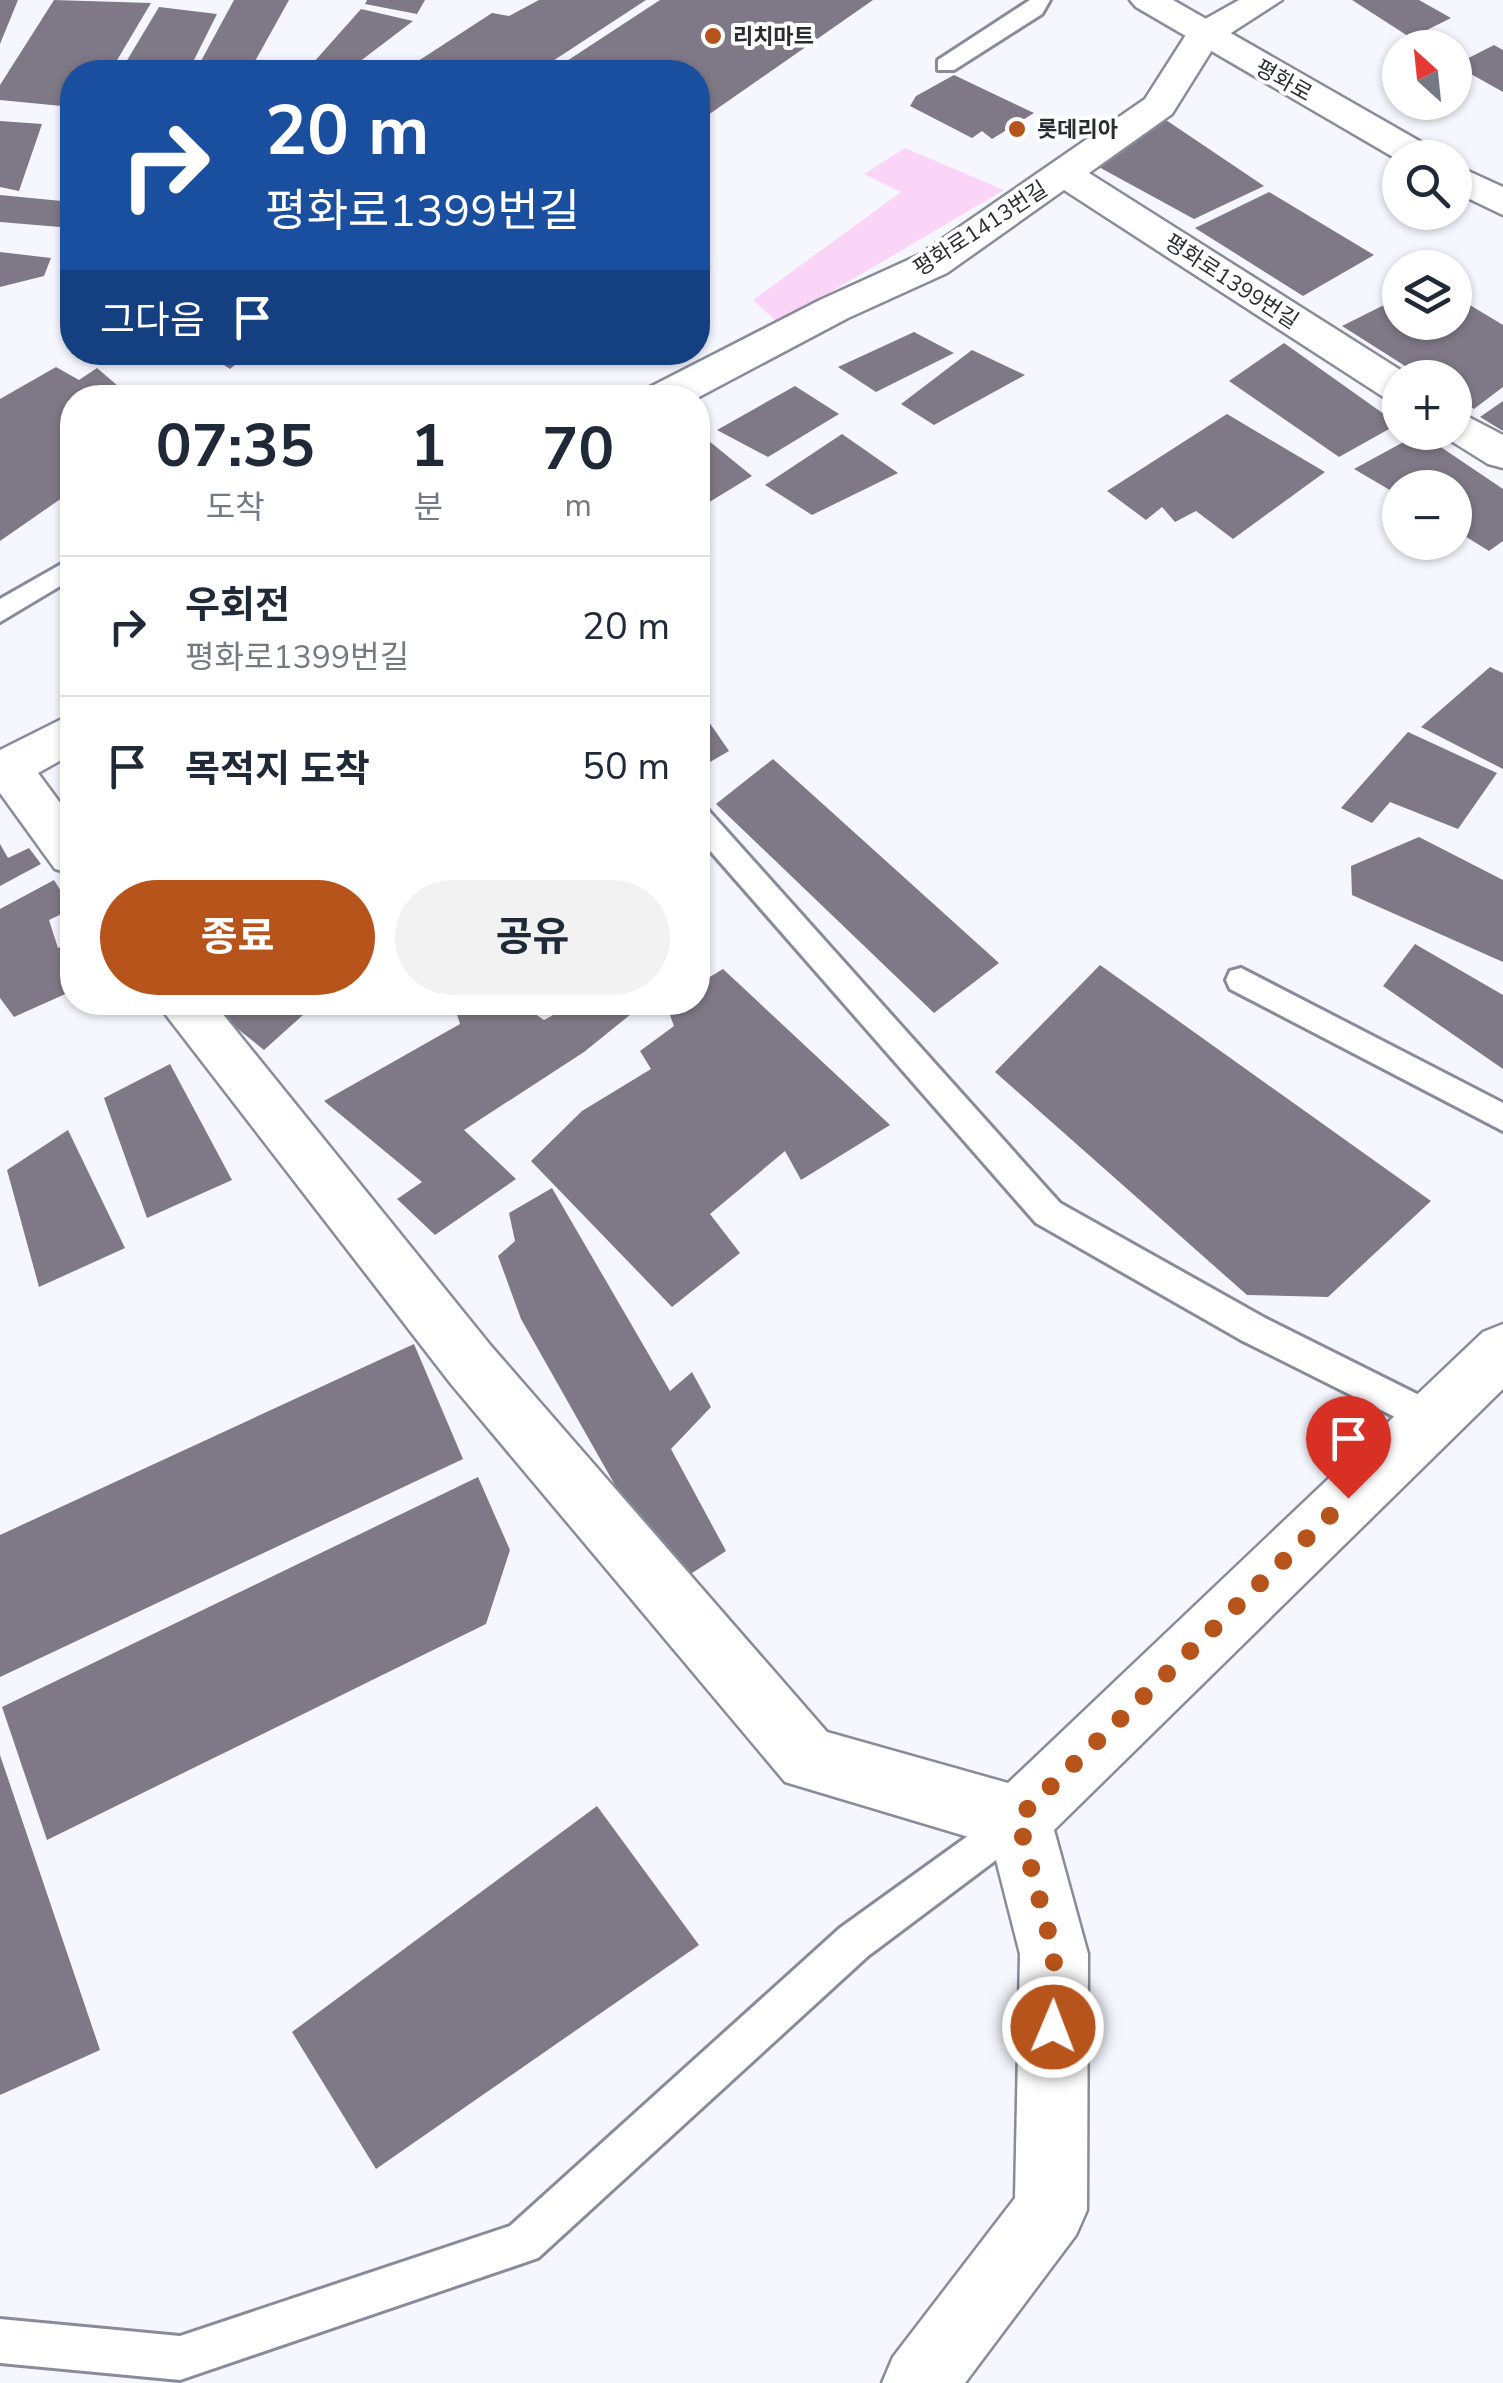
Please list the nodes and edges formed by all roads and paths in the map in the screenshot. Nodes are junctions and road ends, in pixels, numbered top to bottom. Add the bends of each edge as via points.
1 (1040, 0) edge
2 (1148, 0) edge
3 (1264, 0) edge
4 (1204, 35) junction
5 (946, 66) dead end
6 (1390, 140) edge
7 (1063, 174) junction
8 (1472, 186) edge
9 (1503, 203) edge
10 (1382, 377) edge
11 (688, 385) edge
12 (1472, 435) edge
13 (1503, 454) edge
14 (60, 575) edge
15 (0, 612) edge
16 (60, 739) edge
17 (4, 770) edge
18 (710, 832) edge
19 (60, 840) edge
20 (1241, 980) dead end
21 (192, 1015) edge
22 (1503, 1118) edge
23 (1503, 1350) edge
24 (1431, 1418) junction
25 (1018, 1818) junction
26 (0, 2340) edge
27 (919, 2383) edge

1 - 5 lane via 1035,10
2 - 4 street, 평화로
3 - 4 street
4 - 6 street, 평화로
4 - 7 street, 평화로1413번길 via 1159,106
7 - 10 street, 평화로1399번길
7 - 11 street, 평화로1413번길 via 933,264
8 - 9 street
12 - 13 street
14 - 15 lane
16 - 17 street
17 - 19 street
18 - 24 lane via 1048,1213 1253,1329
20 - 22 lane
21 - 25 street via 471,1365 808,1759
23 - 24 street
24 - 25 street
25 - 26 lane via 854,1942 523,2243 180,2358
25 - 27 street via 1054,1954 1050,2210

